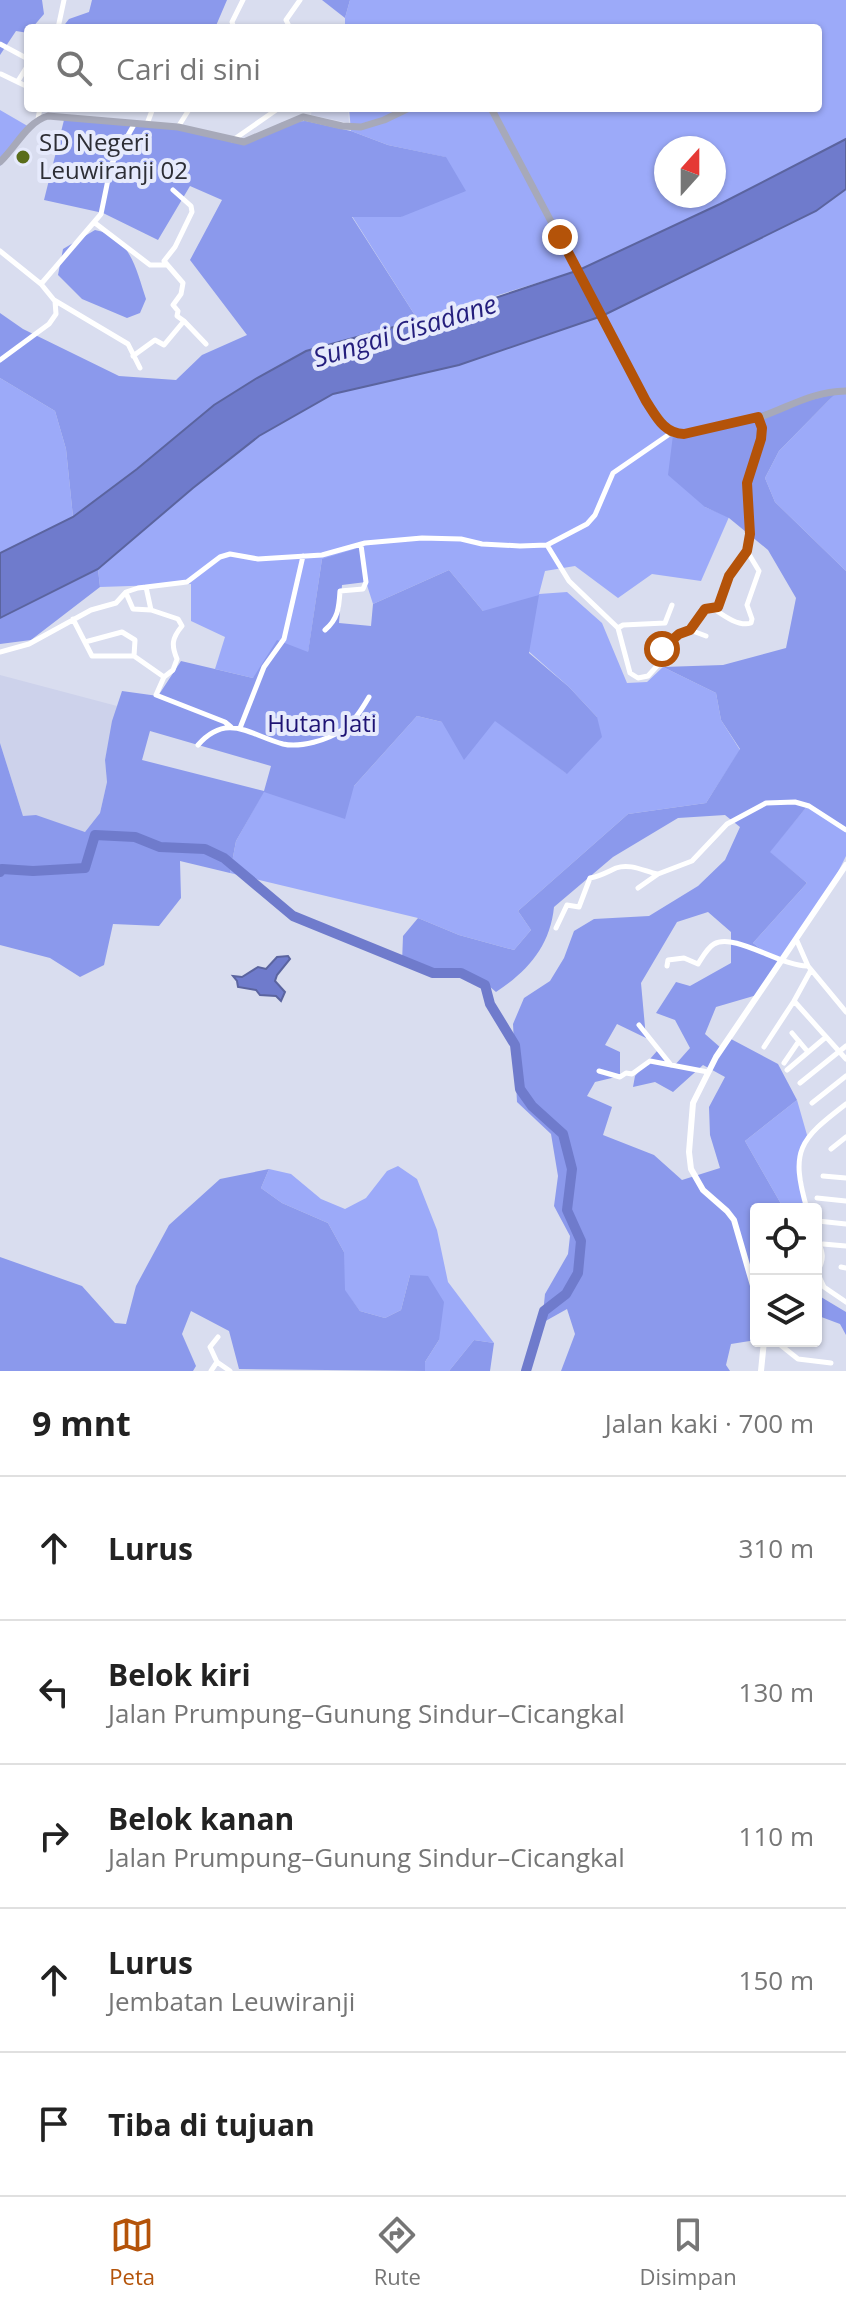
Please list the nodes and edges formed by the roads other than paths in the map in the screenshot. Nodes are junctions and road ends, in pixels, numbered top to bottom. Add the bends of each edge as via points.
1 (64, 0) edge
2 (243, 0) edge
3 (300, 0) edge
4 (59, 24) edge
5 (233, 24) edge
6 (288, 24) edge
7 (0, 44) edge
8 (24, 59) edge
9 (24, 70) edge
10 (1, 74) edge
11 (18, 81) junction
12 (24, 85) edge
13 (39, 112) edge
14 (152, 112) edge
15 (187, 112) edge
16 (273, 112) edge
17 (401, 112) edge
18 (493, 112) edge
19 (38, 119) junction
20 (135, 123) junction
21 (147, 124) junction
22 (178, 127) junction
23 (232, 140) junction
24 (0, 162) edge
25 (173, 190) dead end
26 (95, 223) junction
27 (0, 251) edge
28 (166, 265) junction
29 (41, 284) junction
30 (54, 300) junction
31 (184, 321) junction
32 (206, 344) dead end
33 (133, 356) junction
34 (0, 360) edge
35 (140, 368) dead end
36 (846, 391) edge
37 (758, 417) junction
38 (671, 433) junction
39 (361, 545) junction
40 (547, 545) junction
41 (747, 551) junction
42 (303, 556) junction
43 (146, 587) junction
44 (126, 592) junction
45 (672, 605) dead end
46 (714, 609) junction
47 (151, 610) junction
48 (73, 619) junction
49 (618, 628) junction
50 (325, 630) dead end
51 (690, 630) junction
52 (706, 636) dead end
53 (85, 642) junction
54 (0, 652) edge
55 (134, 656) junction
56 (164, 677) junction
57 (369, 697) dead end
58 (231, 727) junction
59 (240, 728) junction
60 (198, 745) dead end
61 (846, 830) edge
62 (846, 865) edge
63 (658, 874) junction
64 (638, 888) dead end
65 (556, 928) dead end
66 (797, 941) junction
67 (782, 962) junction
68 (667, 966) dead end
69 (810, 968) junction
70 (794, 1001) junction
71 (846, 1012) edge
72 (639, 1025) dead end
73 (792, 1033) dead end
74 (826, 1037) junction
75 (799, 1041) junction
76 (846, 1046) edge
77 (764, 1047) dead end
78 (839, 1051) junction
79 (808, 1052) junction
80 (846, 1059) edge
81 (672, 1066) junction
82 (599, 1071) dead end
83 (708, 1072) junction
84 (846, 1076) edge
85 (800, 1083) dead end
86 (812, 1103) dead end
87 (846, 1104) edge
88 (846, 1137) edge
89 (831, 1149) dead end
90 (823, 1176) dead end
91 (846, 1178) edge
92 (817, 1198) dead end
93 (846, 1201) edge
94 (806, 1203) edge
95 (822, 1221) edge
96 (846, 1224) edge
97 (823, 1244) dead end
98 (846, 1246) edge
99 (750, 1275) edge
100 (818, 1275) edge
101 (846, 1302) edge
102 (218, 1337) dead end
103 (766, 1347) edge
104 (783, 1347) edge
105 (217, 1362) junction
106 (831, 1363) dead end
107 (211, 1371) edge
108 (230, 1371) edge
109 (761, 1371) edge

1 - 4 street
2 - 5 street
3 - 6 street
7 - 8 street
9 - 11 street
10 - 11 street
11 - 12 street
13 - 19 street
14 - 21 street
15 - 22 street
16 - 23 street
17 - 23 main road via 361,127 303,117 251,140
18 - 38 main road via 646,401
19 - 20 main road
19 - 24 main road
20 - 21 main road
20 - 26 street via 111,165 106,202
21 - 22 main road
22 - 23 main road
25 - 28 street via 192,212
26 - 28 street via 150,265
26 - 29 street
27 - 29 street
28 - 31 street via 183,283 173,305
29 - 30 street
30 - 33 street via 128,344
30 - 34 street via 56,314 49,324
31 - 32 street
31 - 33 street via 164,345 155,340
33 - 35 street
36 - 37 main road via 801,398
37 - 38 main road
37 - 41 street via 761,439 747,483
38 - 40 street via 613,473 587,524
39 - 40 street via 422,538
39 - 42 street
39 - 50 street via 366,582 363,589 340,591 339,610
40 - 49 street via 569,581
41 - 46 street
41 - 46 street via 759,571 747,605 751,623 738,623
42 - 43 street via 258,559 230,554 187,582
42 - 59 street via 284,639 264,667
43 - 44 street
43 - 47 street
44 - 47 street via 133,609
44 - 48 street via 116,603
45 - 49 street via 665,623
46 - 51 street via 705,609
47 - 56 street via 178,619 182,626 172,647 177,659
48 - 53 street
48 - 54 street via 29,644
49 - 51 street via 630,673 638,678 657,666 668,641
51 - 52 street
53 - 55 street via 92,656
53 - 55 street via 122,632 135,640
55 - 56 street
56 - 58 street via 156,695
57 - 59 street via 341,731 299,746
58 - 59 street
58 - 60 street via 213,732
61 - 63 street via 809,806 766,803 727,824 692,861
62 - 66 street
63 - 64 street
63 - 65 street via 622,867 590,878 579,907 567,905
66 - 67 street
66 - 69 street
67 - 68 street via 723,942 711,946 698,964 676,957
67 - 69 street
67 - 83 street
69 - 70 street
69 - 71 street
70 - 74 street
70 - 77 street
72 - 81 street
73 - 75 street
74 - 78 street
74 - 79 street
75 - 79 street
75 - 79 street via 785,1066
76 - 78 street
78 - 80 street
78 - 85 street
81 - 82 street via 650,1061 620,1077
81 - 83 street
83 - 99 street via 693,1103 691,1169 703,1190 734,1220
84 - 86 street
87 - 94 street via 804,1142 798,1167
88 - 89 street
90 - 91 street
92 - 93 street
95 - 96 street
97 - 98 street
100 - 101 street
102 - 105 street via 210,1347
103 - 109 street
104 - 106 street via 798,1359
105 - 107 street
105 - 108 street

